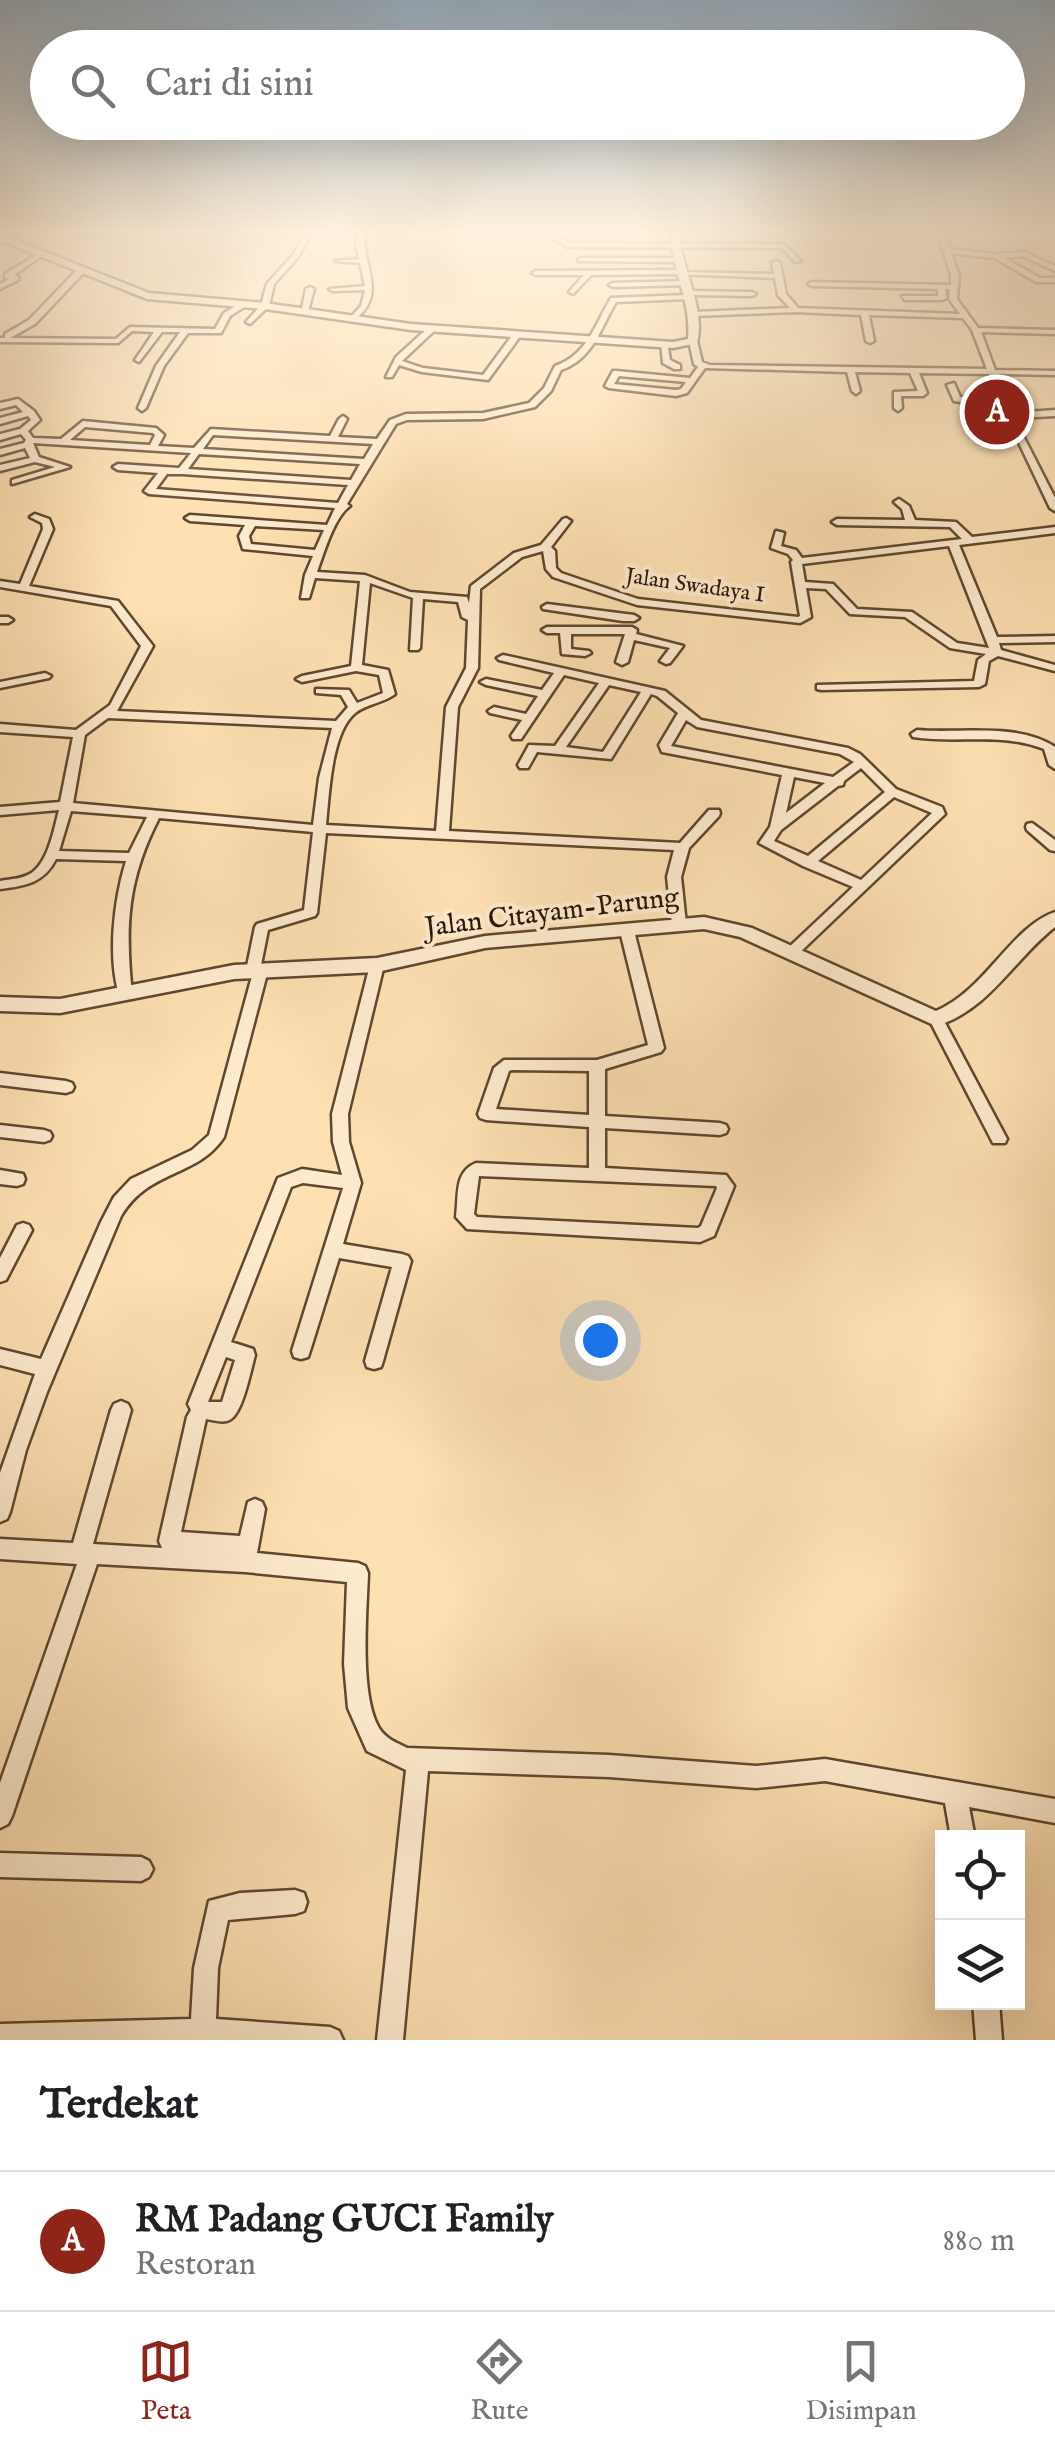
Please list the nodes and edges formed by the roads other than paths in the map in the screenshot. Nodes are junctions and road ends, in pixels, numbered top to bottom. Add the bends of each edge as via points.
1 (25, 326) edge
2 (223, 326) edge
3 (420, 326) edge
4 (601, 326) edge
5 (694, 326) edge
6 (867, 326) edge
7 (973, 326) edge
8 (432, 328) junction
9 (159, 330) junction
10 (186, 330) junction
11 (976, 330) junction
12 (1055, 332) edge
13 (517, 334) junction
14 (3, 339) edge
15 (595, 339) junction
16 (118, 340) junction
17 (870, 341) dead end
18 (664, 344) junction
19 (694, 346) junction
20 (120, 353) dead end
21 (139, 360) dead end
22 (397, 362) junction
23 (703, 366) junction
24 (677, 367) dead end
25 (851, 371) junction
26 (914, 372) junction
27 (993, 373) junction
28 (1055, 374) edge
29 (390, 375) dead end
30 (690, 380) junction
31 (951, 385) dead end
32 (856, 391) dead end
33 (4, 392) dead end
34 (1046, 399) dead end
35 (964, 400) junction
36 (1003, 401) junction
37 (18, 402) junction
38 (0, 406) edge
39 (142, 408) dead end
40 (898, 408) dead end
41 (970, 412) dead end
42 (1055, 413) edge
43 (31, 414) junction
44 (1009, 416) junction
45 (251, 420) dead end
46 (342, 420) dead end
47 (0, 421) edge
48 (242, 433) junction
49 (0, 437) edge
50 (27, 439) junction
51 (333, 439) junction
52 (62, 442) junction
53 (379, 442) junction
54 (153, 448) junction
55 (196, 451) junction
56 (0, 452) edge
57 (35, 460) junction
58 (368, 462) junction
59 (118, 467) dead end
60 (0, 468) edge
61 (164, 470) junction
62 (182, 472) junction
63 (15, 482) dead end
64 (357, 483) junction
65 (900, 502) dead end
66 (344, 506) junction
67 (1055, 508) edge
68 (36, 516) dead end
69 (190, 518) dead end
70 (566, 521) dead end
71 (910, 521) junction
72 (251, 522) junction
73 (837, 522) dead end
74 (330, 528) junction
75 (1055, 530) edge
76 (779, 533) dead end
77 (970, 541) junction
78 (954, 544) junction
79 (545, 547) junction
80 (798, 561) junction
81 (312, 566) junction
82 (366, 578) junction
83 (0, 584) edge
84 (24, 586) junction
85 (800, 586) junction
86 (305, 596) dead end
87 (418, 597) junction
88 (637, 602) junction
89 (547, 607) dead end
90 (634, 618) junction
91 (546, 630) dead end
92 (565, 630) junction
93 (632, 634) junction
94 (1055, 639) edge
95 (414, 648) dead end
96 (992, 651) junction
97 (585, 653) dead end
98 (503, 658) dead end
99 (666, 661) dead end
100 (622, 662) dead end
101 (356, 668) junction
102 (472, 668) junction
103 (1055, 668) edge
104 (559, 674) junction
105 (45, 676) dead end
106 (302, 679) dead end
107 (486, 682) dead end
108 (605, 682) junction
109 (0, 685) edge
110 (821, 687) dead end
111 (648, 690) junction
112 (320, 691) dead end
113 (545, 694) junction
114 (354, 708) junction
115 (494, 710) dead end
116 (108, 714) junction
117 (684, 715) junction
118 (530, 718) junction
119 (338, 724) junction
120 (0, 728) edge
121 (78, 734) junction
122 (916, 734) dead end
123 (517, 736) dead end
124 (558, 750) junction
125 (861, 762) junction
126 (524, 765) dead end
127 (1055, 765) edge
128 (789, 772) junction
129 (839, 782) junction
130 (892, 792) junction
131 (64, 806) junction
132 (0, 811) edge
133 (714, 813) dead end
134 (155, 814) junction
135 (776, 827) junction
136 (1032, 828) dead end
137 (318, 829) junction
138 (442, 834) junction
139 (1055, 847) edge
140 (682, 848) junction
141 (54, 855) junction
142 (134, 857) junction
143 (808, 862) junction
144 (0, 885) edge
145 (861, 885) junction
146 (1053, 922) edge
147 (679, 924) junction
148 (627, 931) junction
149 (790, 953) junction
150 (377, 966) junction
151 (257, 971) junction
152 (124, 994) junction
153 (0, 1004) edge
154 (936, 1020) junction
155 (597, 1066) junction
156 (0, 1079) edge
157 (66, 1087) dead end
158 (597, 1122) junction
159 (720, 1129) dead end
160 (0, 1131) edge
161 (44, 1136) dead end
162 (999, 1139) dead end
163 (597, 1175) junction
164 (353, 1183) junction
165 (23, 1230) dead end
166 (333, 1250) junction
167 (0, 1274) edge
168 (220, 1347) dead end
169 (301, 1351) dead end
170 (0, 1357) edge
171 (374, 1360) dead end
172 (46, 1368) junction
173 (121, 1410) dead end
174 (197, 1417) dead end
175 (256, 1510) dead end
176 (0, 1512) edge
177 (0, 1549) edge
178 (246, 1554) junction
179 (85, 1555) junction
180 (418, 1760) junction
181 (954, 1792) junction
182 (1055, 1811) edge
183 (0, 1816) edge
184 (961, 1830) edge
185 (0, 1865) edge
186 (141, 1869) dead end
187 (295, 1902) dead end
188 (987, 2010) edge
189 (204, 2031) junction
190 (0, 2036) edge
191 (330, 2040) edge
192 (390, 2040) edge
193 (990, 2040) edge

1 - 14 street
2 - 10 street
3 - 8 street
4 - 15 street
5 - 19 street
6 - 17 street
7 - 11 street
8 - 13 street
8 - 22 street
9 - 10 street
9 - 16 street via 127,330
9 - 21 street
10 - 39 street
11 - 12 street
11 - 27 street
13 - 15 street
13 - 22 street via 485,378
14 - 16 street
15 - 18 street
15 - 53 street via 576,364 558,368 532,405 471,417 402,418
16 - 20 street via 112,349
18 - 19 street
18 - 24 street via 666,361
19 - 23 street
22 - 29 street
23 - 25 street
23 - 30 street
25 - 26 street
25 - 32 street
26 - 27 street
26 - 40 street via 929,394 896,394
27 - 28 street
27 - 36 street
30 - 30 street via 676,394 609,386 616,373
31 - 35 street
33 - 37 street
34 - 42 street
35 - 36 street
35 - 41 street
36 - 44 street
37 - 38 street
37 - 43 street
42 - 44 street
43 - 47 street
43 - 50 street via 36,420
44 - 67 street
45 - 48 street
46 - 51 street
48 - 51 street
48 - 55 street via 211,432
49 - 50 street
50 - 52 street
50 - 56 street
50 - 57 street
51 - 53 street
52 - 54 street
52 - 54 street via 90,423 156,431
53 - 58 street
54 - 55 street
55 - 58 street
55 - 62 street
57 - 60 street
57 - 63 street via 65,468
58 - 64 street
59 - 61 street
61 - 62 street
61 - 66 street via 152,492
62 - 64 street
64 - 66 street
65 - 71 street
66 - 74 street
68 - 84 street via 48,529
69 - 72 street
70 - 79 street
71 - 73 street
71 - 77 street via 957,525
72 - 74 street
72 - 81 street via 247,547
74 - 81 street
75 - 77 street
76 - 80 street via 776,548
77 - 78 street
78 - 80 street
78 - 96 street
79 - 88 street, Jalan Swadaya I via 557,575
79 - 102 street via 518,555 476,588
80 - 85 street
81 - 82 street
81 - 86 street
82 - 87 street
82 - 101 street
83 - 84 street
84 - 116 street via 114,603 144,639 146,651
85 - 88 street, Jalan Swadaya I via 806,616 800,620
85 - 96 street via 829,586 854,612 908,614 954,646
87 - 95 street
87 - 102 street via 466,602
88 - 90 street
89 - 90 street
90 - 93 street
91 - 92 street
92 - 93 street
92 - 97 street via 565,652
93 - 99 street via 677,646
93 - 100 street
94 - 96 street
96 - 103 street
96 - 110 street via 982,664 982,681 973,684
98 - 104 street
101 - 106 street
101 - 114 street via 384,672 390,694
102 - 138 street via 452,707
104 - 108 street
104 - 113 street
105 - 109 street
107 - 113 street
108 - 111 street
108 - 124 street
111 - 117 street via 667,697
111 - 124 street via 607,756
112 - 114 street via 345,692
113 - 118 street
114 - 119 street
115 - 118 street
116 - 119 street
116 - 121 street
117 - 125 street via 701,724 844,751
117 - 128 street via 666,748
118 - 123 street
119 - 137 street
120 - 121 street
121 - 131 street
122 - 127 street via 1043,744
124 - 126 street via 533,748
125 - 129 street
125 - 130 street
128 - 129 street
128 - 135 street
129 - 135 street
130 - 143 street
130 - 145 street via 938,814
131 - 132 street
131 - 134 street
131 - 141 street
133 - 140 street
134 - 137 street
134 - 142 street
135 - 143 street via 766,846
136 - 139 street
137 - 138 street
137 - 151 street via 310,913 262,927
138 - 140 street
140 - 147 street via 674,877
141 - 142 street
141 - 144 street via 30,880
142 - 152 street via 118,922
143 - 145 street
145 - 149 street
146 - 154 street via 966,1007
147 - 148 street, Jalan Citayam-Parung
147 - 149 street, Jalan Citayam-Parung via 726,926
148 - 150 street, Jalan Citayam-Parung via 485,942
148 - 155 street via 657,1046
149 - 154 street, Jalan Citayam-Parung
150 - 151 street, Jalan Citayam-Parung
150 - 164 street via 340,1114
151 - 152 street, Jalan Citayam-Parung
151 - 172 street via 216,1137 204,1151 158,1170 126,1195
152 - 153 street, Jalan Citayam-Parung via 60,1006
154 - 162 street
155 - 158 street
155 - 158 street via 508,1064 486,1112
156 - 157 street
158 - 159 street
158 - 163 street
160 - 161 street
163 - 163 street via 472,1170 465,1217 472,1224 700,1235 726,1186 720,1180
164 - 166 street
164 - 168 street via 302,1176 284,1183
165 - 167 street
166 - 169 street
166 - 171 street via 402,1261
170 - 172 street
172 - 176 street via 18,1438
173 - 179 street
174 - 178 street via 169,1541
175 - 178 street
177 - 179 street
178 - 179 street
178 - 180 street via 358,1573 359,1708 375,1742
179 - 183 street
180 - 181 street via 756,1777 825,1770
180 - 192 street
181 - 182 street
181 - 184 street
185 - 186 street
187 - 189 street via 218,1910 206,1968
188 - 193 street
189 - 190 street
189 - 191 street

